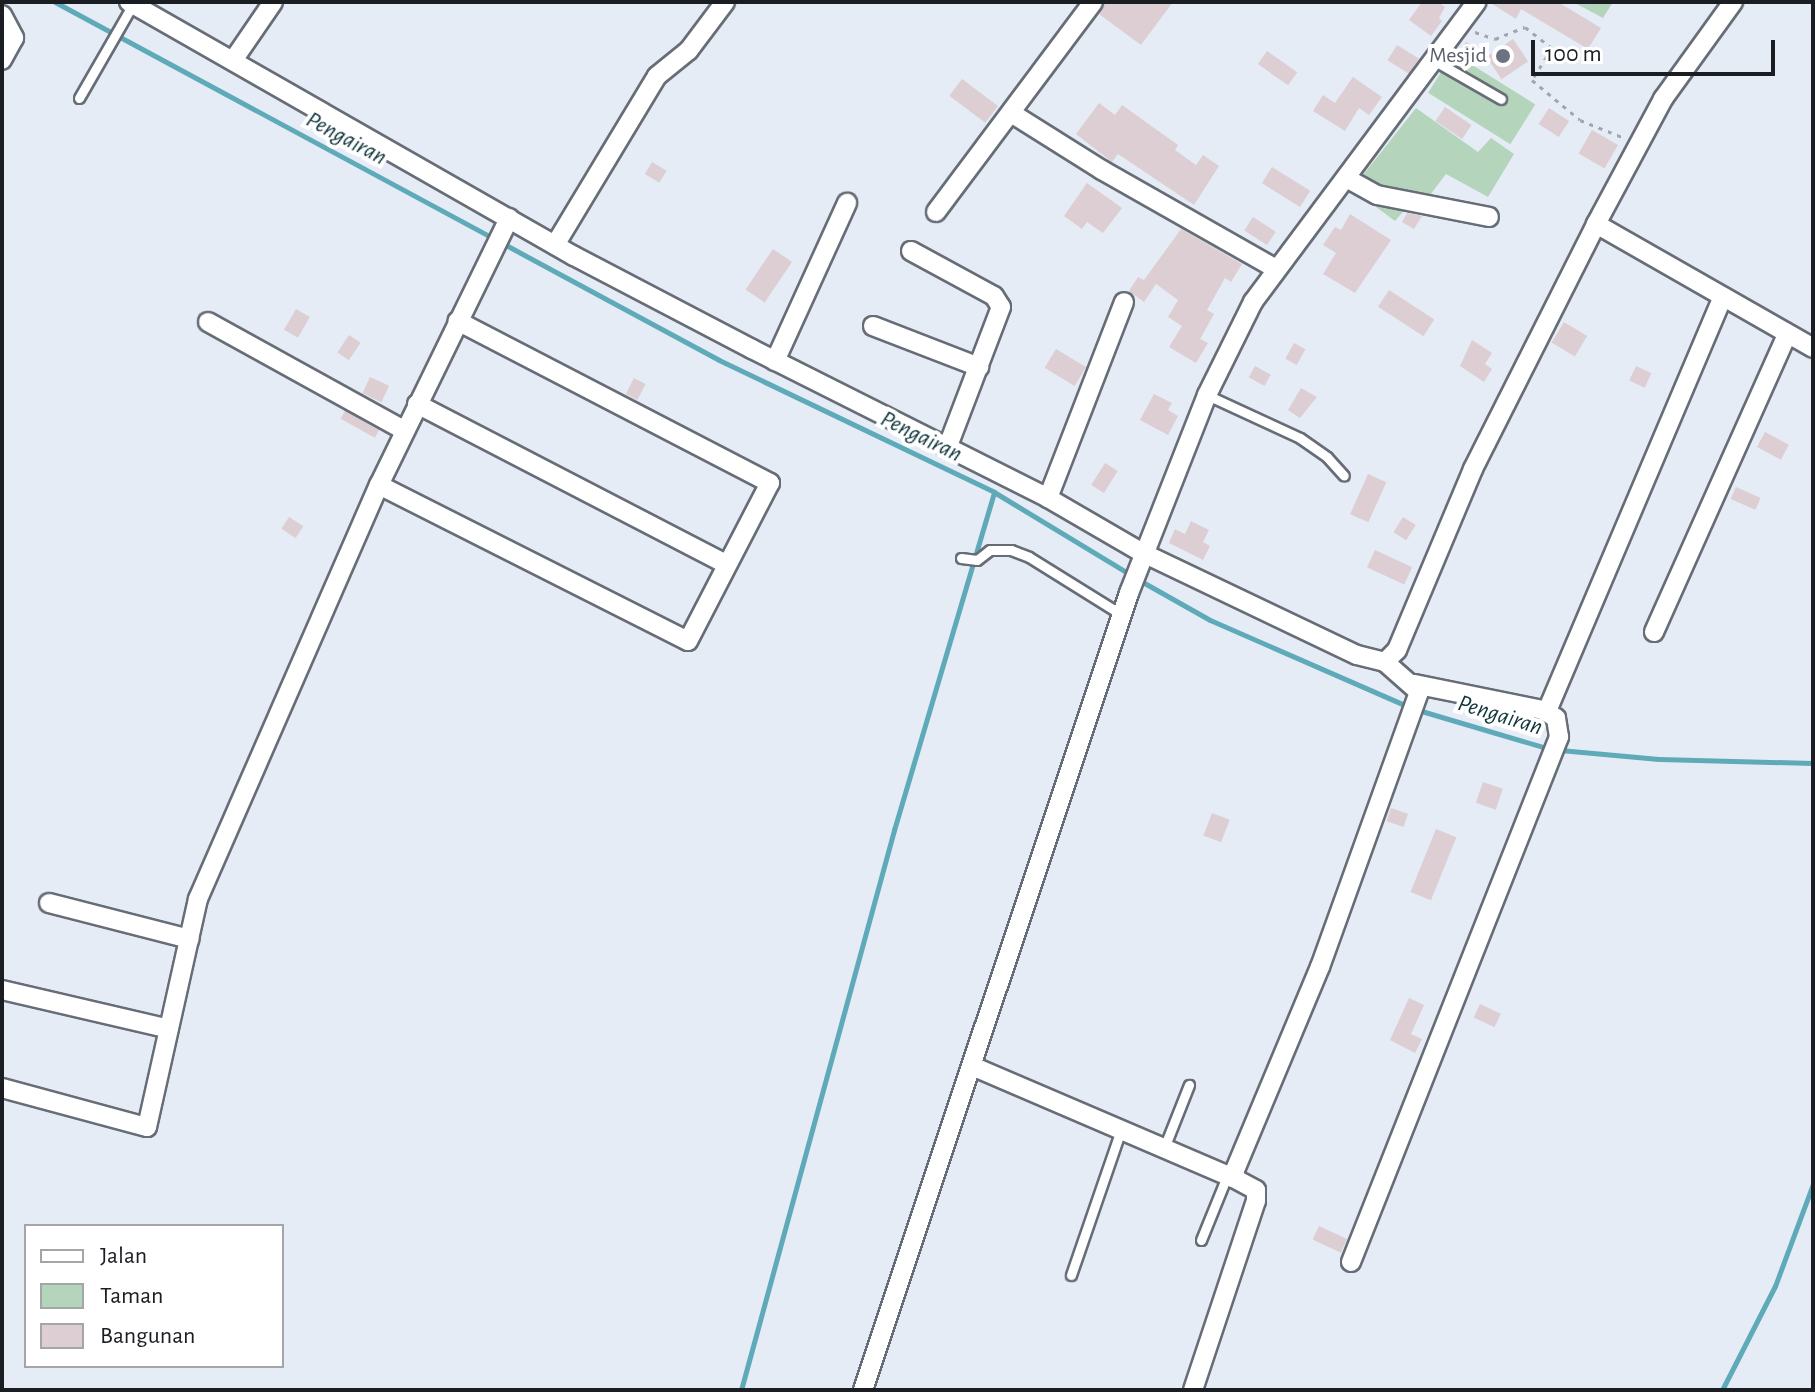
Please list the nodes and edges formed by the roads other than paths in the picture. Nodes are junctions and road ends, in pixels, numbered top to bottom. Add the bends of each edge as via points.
1 (273, 2) edge
2 (725, 2) edge
3 (1093, 2) edge
4 (1477, 2) edge
5 (1733, 2) edge
6 (129, 7) edge
7 (2, 15) edge
8 (234, 59) junction
9 (2, 60) edge
10 (1435, 61) junction
11 (79, 98) dead end
12 (1501, 99) dead end
13 (1011, 113) junction
14 (1348, 179) junction
15 (847, 203) dead end
16 (936, 212) dead end
17 (1489, 217) dead end
18 (509, 218) junction
19 (1596, 224) junction
20 (555, 245) junction
21 (911, 251) dead end
22 (1276, 269) junction
23 (1723, 297) junction
24 (1124, 302) dead end
25 (458, 321) junction
26 (208, 322) dead end
27 (873, 326) dead end
28 (1787, 334) junction
29 (1813, 348) edge
30 (775, 361) junction
31 (979, 367) junction
32 (1207, 395) junction
33 (417, 404) junction
34 (404, 430) junction
35 (948, 446) junction
36 (1344, 476) dead end
37 (379, 485) junction
38 (1048, 498) junction
39 (1142, 558) junction
40 (969, 559) dead end
41 (727, 565) junction
42 (1122, 615) junction
43 (1654, 632) dead end
44 (1385, 662) junction
45 (1414, 702) junction
46 (1547, 711) junction
47 (49, 903) dead end
48 (189, 939) junction
49 (2, 990) edge
50 (169, 1029) junction
51 (972, 1066) junction
52 (1189, 1085) dead end
53 (2, 1088) edge
54 (1121, 1130) junction
55 (1164, 1148) junction
56 (1230, 1177) junction
57 (1201, 1240) dead end
58 (1351, 1262) dead end
59 (1071, 1275) dead end
60 (863, 1390) edge
61 (1193, 1390) edge

1 - 8 street
2 - 20 street via 689,50 657,76
3 - 13 street
4 - 10 street
5 - 19 street via 1663,99
6 - 8 street
6 - 11 lane
7 - 9 street via 14,38
8 - 18 street
10 - 12 lane
10 - 14 street
13 - 16 street
13 - 22 street
14 - 17 street via 1377,195
14 - 22 street
15 - 30 street
18 - 20 street
18 - 25 street
19 - 23 street
19 - 44 street via 1473,469 1397,650
20 - 30 street
21 - 31 street via 1000,303
22 - 32 street via 1253,302
23 - 28 street
23 - 46 street
24 - 38 street
25 - 33 street
25 - 41 street via 770,483
26 - 34 street
27 - 31 street
28 - 29 street
28 - 43 street
30 - 35 street
31 - 35 street
32 - 36 lane via 1300,438
32 - 39 street
33 - 34 street
33 - 41 street
34 - 37 street
35 - 38 street
37 - 41 street via 688,641
37 - 48 street via 198,899
38 - 39 street
39 - 42 street
39 - 44 street via 1357,655
40 - 42 lane via 999,549 1029,557
42 - 51 street
44 - 45 street
45 - 46 street
45 - 56 street via 1320,967
46 - 58 street via 1559,724 1556,751
47 - 48 street
48 - 50 street
49 - 50 street
50 - 53 street via 147,1127
51 - 54 street
51 - 60 street
52 - 55 lane
54 - 55 street
54 - 59 lane
55 - 56 street
56 - 57 lane
56 - 61 street via 1256,1190 1256,1201

